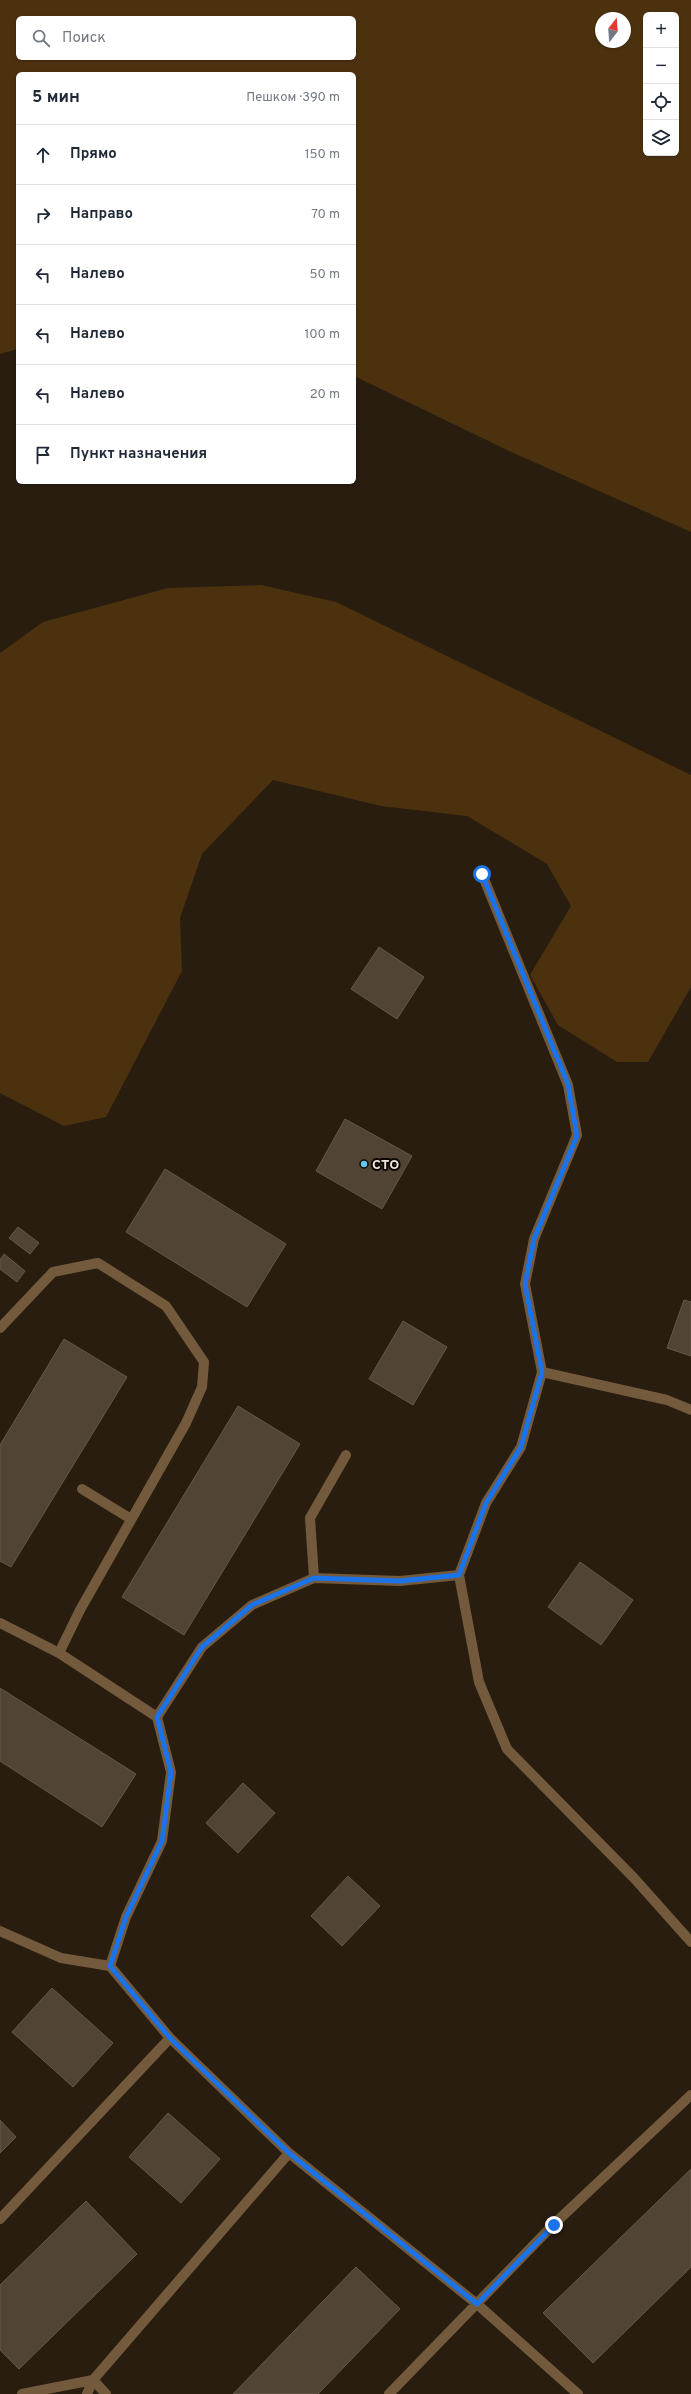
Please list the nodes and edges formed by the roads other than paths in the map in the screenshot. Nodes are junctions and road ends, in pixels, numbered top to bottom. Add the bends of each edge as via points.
1 (482, 874) dead end
2 (0, 1328) edge
3 (542, 1372) junction
4 (691, 1410) edge
5 (346, 1455) dead end
6 (82, 1488) dead end
7 (131, 1519) junction
8 (459, 1575) junction
9 (314, 1578) junction
10 (0, 1623) edge
11 (59, 1653) junction
12 (157, 1717) junction
13 (0, 1931) edge
14 (691, 1942) edge
15 (110, 1966) junction
16 (170, 2038) junction
17 (691, 2095) edge
18 (289, 2153) junction
19 (0, 2219) edge
20 (477, 2304) junction
21 (93, 2380) junction
22 (22, 2394) edge
23 (87, 2394) edge
24 (106, 2394) edge
25 (389, 2394) edge
26 (578, 2394) edge

1 - 3 street via 568,1084 577,1136 534,1239 525,1284
2 - 7 street via 53,1272 98,1263 166,1306 204,1362 202,1386 186,1422
3 - 4 street via 667,1400
3 - 8 street via 521,1447 486,1503
5 - 9 street via 310,1518
6 - 7 street
7 - 11 street
8 - 9 street via 400,1581
8 - 14 street via 479,1682 507,1749 634,1878
9 - 12 street via 252,1605 202,1647
10 - 11 street
11 - 12 street
12 - 15 street via 171,1772 162,1841 126,1917
13 - 15 street via 61,1958
15 - 16 street
16 - 18 street
16 - 19 street
17 - 20 street via 554,2225
18 - 20 street
18 - 21 street
20 - 25 street
20 - 26 street
21 - 22 street
21 - 23 street
21 - 24 street

